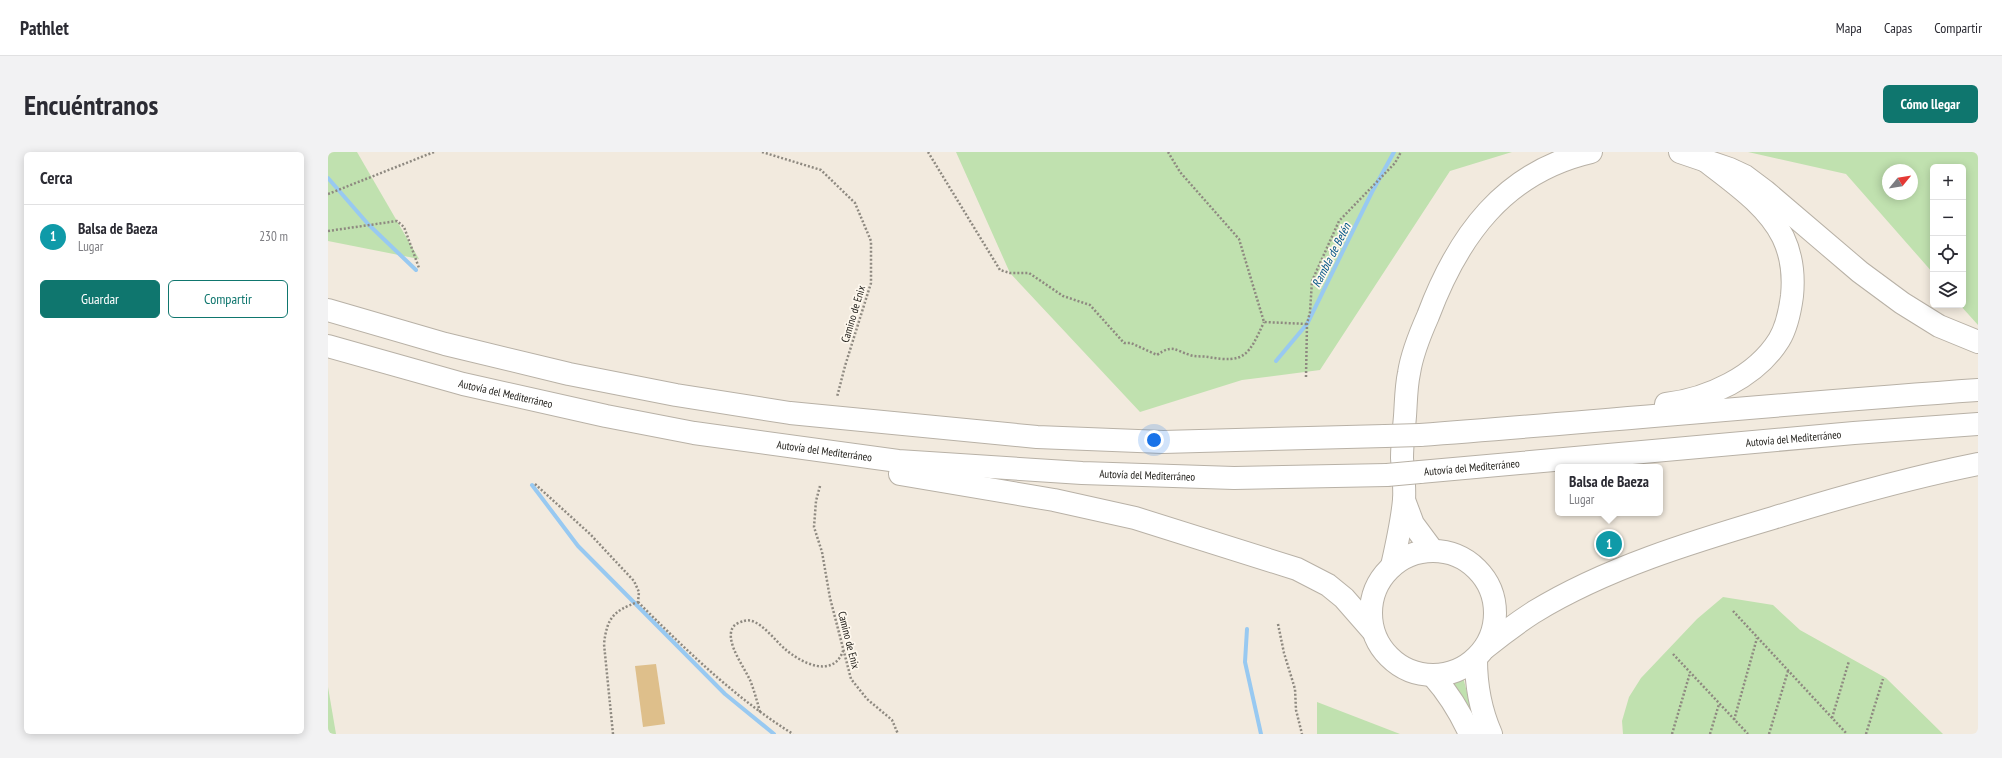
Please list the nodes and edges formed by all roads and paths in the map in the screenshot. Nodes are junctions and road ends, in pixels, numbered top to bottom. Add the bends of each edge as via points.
1 (762, 152) edge
2 (928, 152) edge
3 (1168, 152) edge
4 (1401, 152) edge
5 (1591, 152) edge
6 (1680, 152) edge
7 (434, 153) edge
8 (1706, 161) junction
9 (328, 194) edge
10 (328, 231) edge
11 (419, 268) dead end
12 (328, 310) edge
13 (1264, 322) junction
14 (1307, 324) junction
15 (1978, 342) edge
16 (328, 346) edge
17 (1306, 377) dead end
18 (1978, 390) edge
19 (837, 397) dead end
20 (1623, 419) junction
21 (1978, 424) edge
22 (809, 450) junction
23 (1978, 464) edge
24 (535, 484) dead end
25 (820, 486) dead end
26 (1404, 500) junction
27 (1433, 551) junction
28 (1392, 566) junction
29 (638, 602) junction
30 (1733, 612) dead end
31 (1278, 624) dead end
32 (1372, 630) junction
33 (1757, 638) junction
34 (843, 651) junction
35 (1481, 653) junction
36 (1673, 654) dead end
37 (1849, 661) dead end
38 (1788, 670) junction
39 (1690, 673) junction
40 (1433, 676) junction
41 (1883, 679) dead end
42 (1719, 704) junction
43 (760, 712) junction
44 (1832, 718) junction
45 (1734, 720) junction
46 (613, 734) edge
47 (793, 734) edge
48 (898, 734) edge
49 (1302, 734) edge
50 (1470, 734) edge
51 (1491, 734) edge
52 (1672, 734) edge
53 (1710, 734) edge
54 (1748, 734) edge
55 (1769, 734) edge
56 (1847, 734) edge
57 (1866, 734) edge

1 - 19 path, Camino de Enix via 821,170 855,203 871,241 871,283
2 - 13 path via 1000,270 1029,274 1063,296 1090,305 1124,343 1131,343 1156,355 1164,350 1177,348 1191,356 1226,361 1241,358 1254,344
3 - 13 path via 1180,172 1238,239
4 - 14 path via 1395,163 1339,221 1312,282
5 - 26 main road via 1549,166 1522,181 1492,205 1466,237 1453,259 1417,343 1409,373 1402,456
6 - 8 main road
7 - 9 path
8 - 15 main road via 1745,176 1766,191 1860,272 1902,304 1939,326
8 - 20 main road via 1754,200 1782,236 1790,254 1793,281 1789,315 1779,340 1759,362 1732,384 1679,402 1654,406
10 - 11 path via 397,221 404,227
12 - 20 main road, bridge via 445,344 569,374 676,395 790,413 1037,437 1148,442 1420,435
13 - 14 path
14 - 17 path
16 - 22 main road, Autovía del Mediterráneo via 463,384 606,416 694,433
18 - 20 main road
21 - 22 main road, Autovía del Mediterráneo, bridge via 1387,475 1234,478 1082,473 898,460
22 - 32 main road via 844,465 1054,500 1135,518 1297,569 1328,585
23 - 35 main road via 1858,492 1651,558 1595,581 1535,612
24 - 29 path via 590,534 634,581 639,592
25 - 34 path, Camino de Enix via 814,527 822,552
26 - 27 main road via 1413,524
26 - 28 main road
27 - 28 main road via 1418,552 1404,557
27 - 35 main road via 1456,555 1467,561 1484,578 1490,589 1494,601 1494,625
28 - 32 main road via 1375,588 1371,602
29 - 43 path via 700,663
29 - 46 path via 620,609 609,619 605,630 604,644
30 - 33 path
31 - 49 path via 1296,689 1296,710
32 - 40 main road via 1383,651 1395,663 1410,672
33 - 38 path
33 - 45 path
34 - 43 path via 840,660 823,667 806,662 785,649 753,621 746,620 736,624 732,629 736,655 754,690
34 - 48 path, Camino de Enix via 851,679 868,699 892,720
35 - 40 main road via 1456,672
35 - 51 main road via 1478,691 1480,707
36 - 39 path
37 - 44 path
38 - 44 path
38 - 55 path
39 - 42 path
39 - 52 path
40 - 50 main road via 1459,710
41 - 57 path
42 - 45 path
42 - 53 path
43 - 47 path
44 - 56 path
45 - 54 path

